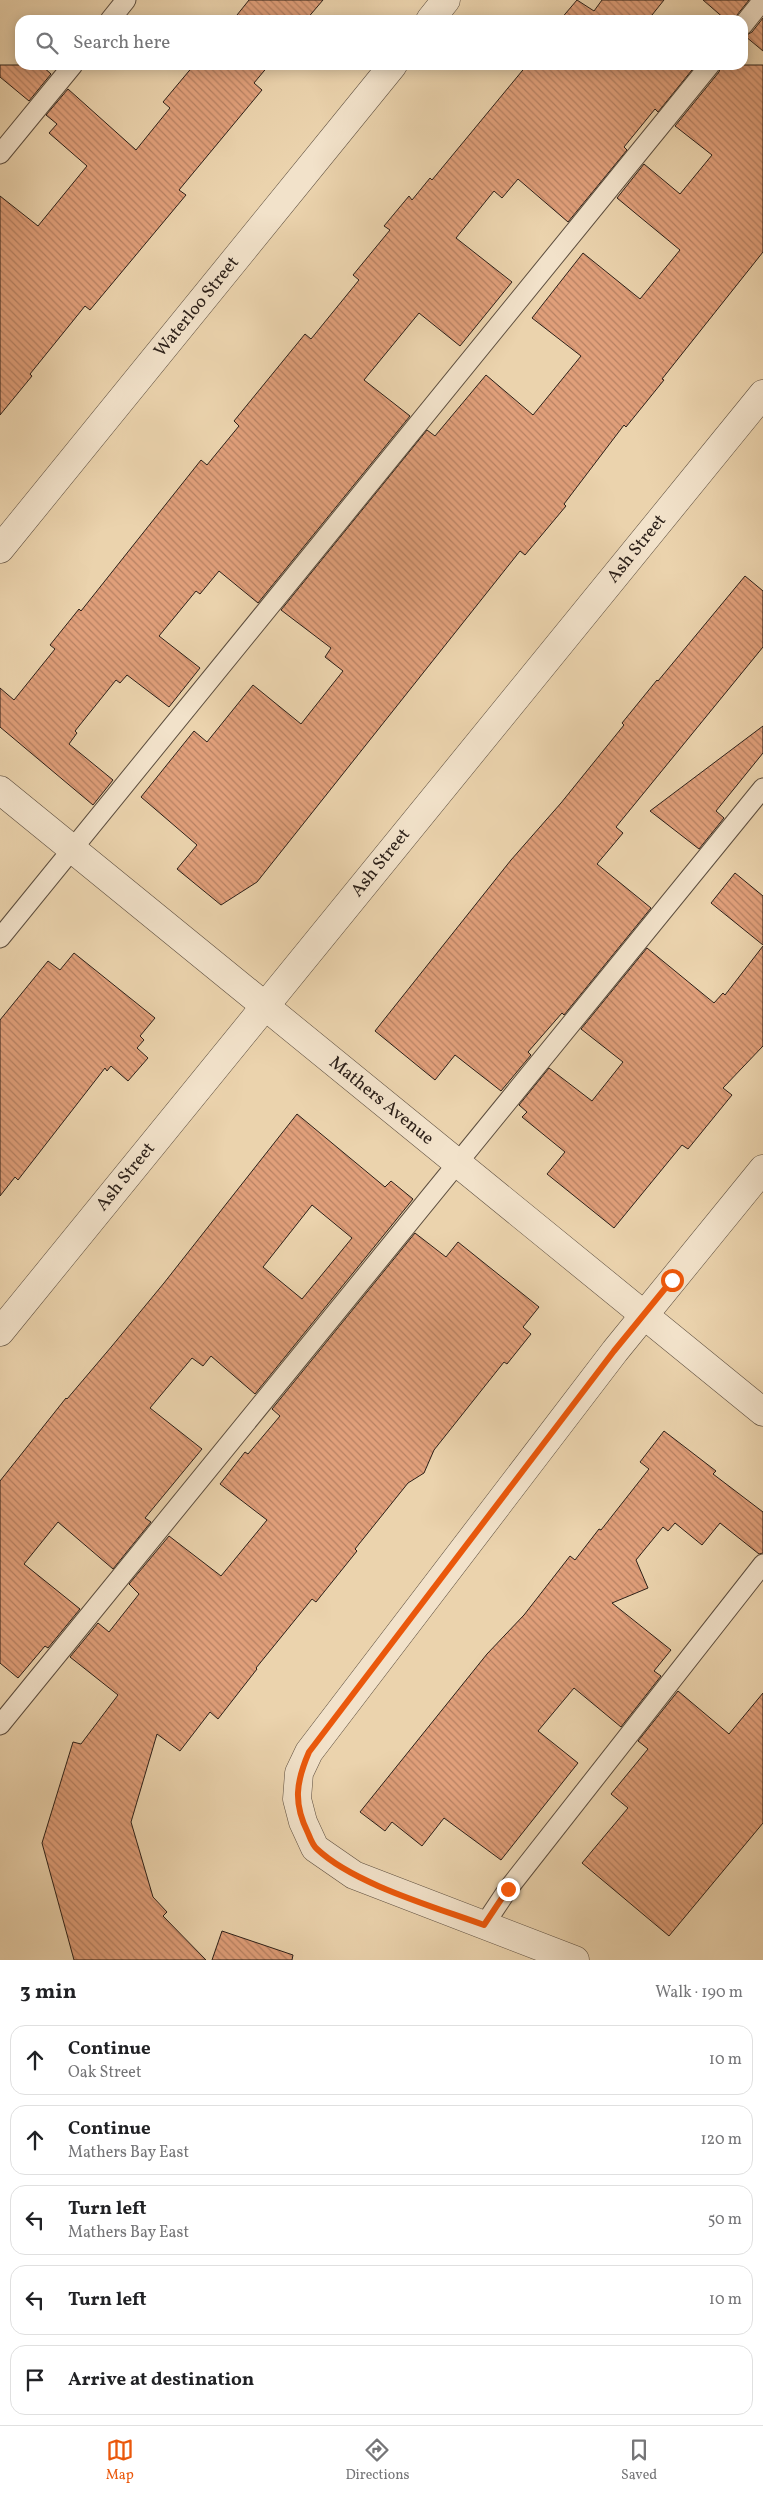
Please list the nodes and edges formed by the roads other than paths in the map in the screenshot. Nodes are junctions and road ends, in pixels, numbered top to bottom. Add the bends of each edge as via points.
1 (126, 0) edge
2 (446, 0) edge
3 (763, 0) edge
4 (114, 15) edge
5 (434, 15) edge
6 (748, 18) edge
7 (69, 70) edge
8 (389, 70) edge
9 (706, 70) edge
10 (0, 154) edge
11 (763, 394) edge
12 (0, 549) edge
13 (763, 788) edge
14 (0, 790) edge
15 (72, 849) junction
16 (0, 938) edge
17 (264, 1006) junction
18 (458, 1164) junction
19 (763, 1169) edge
20 (643, 1315) junction
21 (0, 1332) edge
22 (763, 1412) edge
23 (763, 1564) edge
24 (0, 1725) edge
25 (484, 1925) junction
26 (575, 1960) edge

1 - 4 lane
2 - 5 street
3 - 6 lane
7 - 10 lane
8 - 12 street, Waterloo Street
9 - 15 lane
11 - 17 street, Ash Street
13 - 18 lane
14 - 15 street, Mathers Avenue
15 - 16 lane
15 - 17 street, Mathers Avenue
17 - 18 street, Mathers Avenue
17 - 21 street, Ash Street
18 - 20 street, Mathers Avenue
18 - 24 lane
19 - 20 street
20 - 22 street, Mathers Avenue
20 - 25 street via 309,1752 299,1773 297,1799 303,1822 316,1848 354,1875
23 - 25 lane via 508,1889
25 - 26 street

